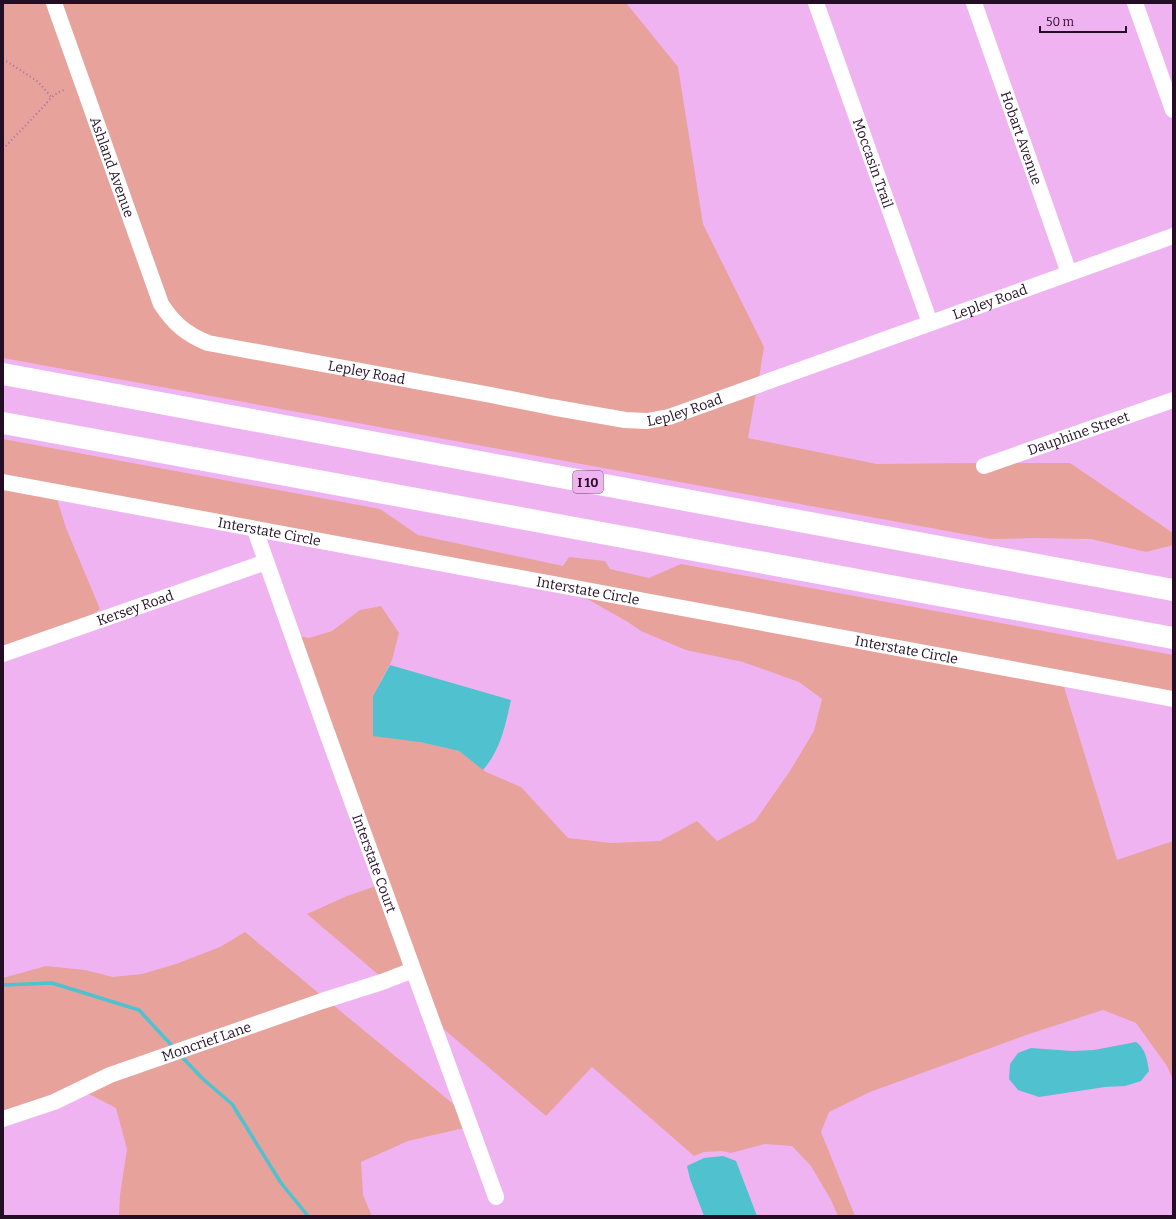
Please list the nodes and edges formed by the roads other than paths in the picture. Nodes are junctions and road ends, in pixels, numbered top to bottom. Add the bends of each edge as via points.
1 (54, 3) edge
2 (816, 3) edge
3 (974, 3) edge
4 (1135, 3) edge
5 (1173, 110) edge
6 (1173, 236) edge
7 (1069, 273) junction
8 (930, 323) junction
9 (178, 327) joint
10 (3, 374) edge
11 (1173, 400) edge
12 (3, 423) edge
13 (984, 466) dead end
14 (3, 482) edge
15 (255, 530) junction
16 (266, 562) junction
17 (1173, 590) edge
18 (1173, 638) edge
19 (3, 654) edge
20 (1173, 699) edge
21 (413, 970) junction
22 (3, 1119) edge
23 (496, 1197) dead end

1 - 9 street, Ashland Avenue via 161,304
2 - 8 street, Moccasin Trail
3 - 7 street, Hobart Avenue
4 - 5 street
6 - 7 street, Lepley Road
7 - 8 street, Lepley Road
8 - 9 street, Lepley Road via 669,417 647,421 625,420 551,407 208,343
10 - 17 highway, I 10
11 - 13 street, Dauphine Street
12 - 18 highway
14 - 15 street, Interstate Circle
15 - 16 street, Interstate Court
15 - 20 street, Interstate Circle
16 - 19 street, Kersey Road
16 - 21 street, Interstate Court
21 - 22 street, Moncrief Lane via 110,1075 54,1102
21 - 23 street, Interstate Court

